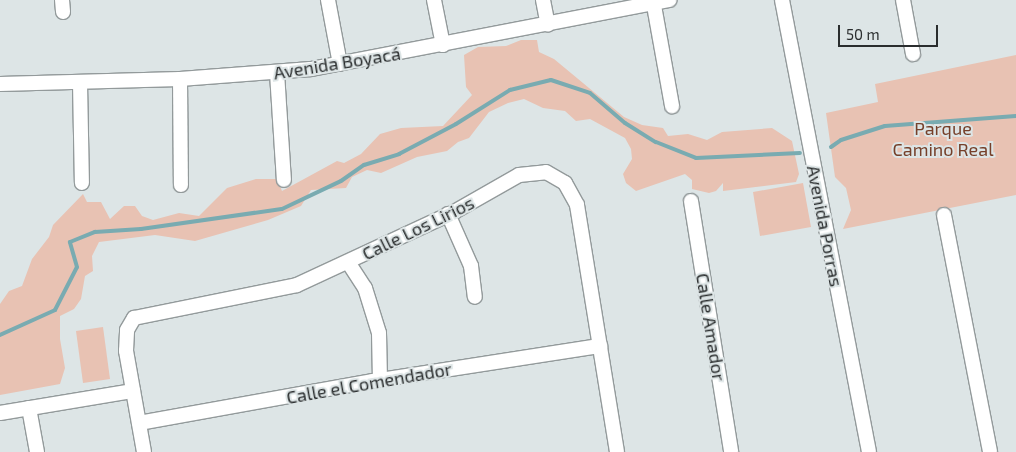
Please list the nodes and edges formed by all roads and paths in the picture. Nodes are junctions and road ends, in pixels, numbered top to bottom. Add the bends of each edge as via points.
1 (328, 0) edge
2 (434, 0) edge
3 (543, 0) edge
4 (668, 0) edge
5 (782, 0) edge
6 (903, 0) edge
7 (653, 1) edge
8 (548, 25) junction
9 (443, 45) junction
10 (913, 54) dead end
11 (340, 64) junction
12 (277, 73) junction
13 (180, 79) junction
14 (80, 83) junction
15 (0, 84) edge
16 (672, 106) dead end
17 (284, 180) dead end
18 (82, 183) dead end
19 (181, 185) dead end
20 (690, 201) dead end
21 (448, 214) junction
22 (944, 215) dead end
23 (348, 262) junction
24 (475, 297) dead end
25 (600, 346) junction
26 (380, 380) junction
27 (133, 391) junction
28 (29, 408) junction
29 (0, 413) edge
30 (139, 423) junction
31 (614, 451) edge
32 (36, 452) edge
33 (144, 452) edge
34 (731, 452) edge
35 (869, 452) edge
36 (990, 452) edge

1 - 11 street
2 - 9 street
3 - 8 street
4 - 7 street, Avenida Boyacá
5 - 35 street, Avenida Porras
6 - 10 street
7 - 8 street, Avenida Boyacá
7 - 16 street
8 - 9 street, Avenida Boyacá
9 - 11 street, Avenida Boyacá
11 - 12 street, Avenida Boyacá
12 - 13 street, Avenida Boyacá
12 - 17 street
13 - 14 street, Avenida Boyacá
13 - 19 street
14 - 15 street, Avenida Boyacá
14 - 18 street
20 - 34 street, Calle Amador
21 - 23 street, Calle Los Lirios
21 - 24 street via 470,266
21 - 25 street, Calle Los Lirios via 518,176 546,172 565,183 577,205
22 - 36 street
23 - 26 street via 372,307 379,332
23 - 27 street, Calle Los Lirios via 280,290 134,318 125,338
25 - 26 street, Calle el Comendador
25 - 31 street, Calle Los Lirios
26 - 30 street, Calle el Comendador
27 - 28 street
27 - 30 street, Calle Los Lirios
28 - 29 street
28 - 32 street
30 - 33 street, Calle Los Lirios

